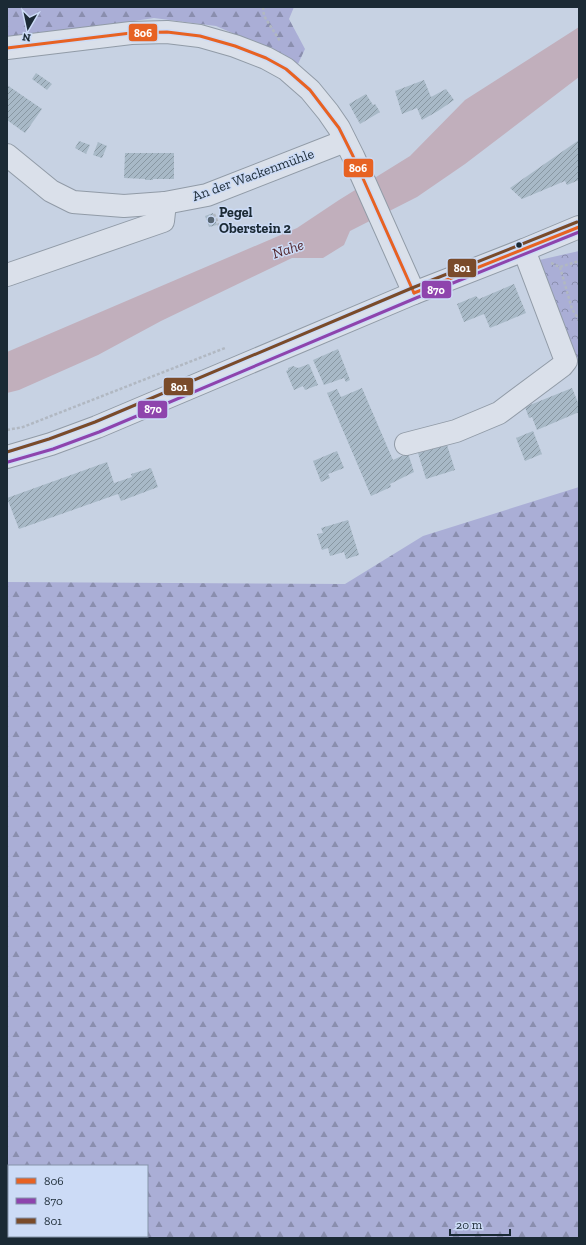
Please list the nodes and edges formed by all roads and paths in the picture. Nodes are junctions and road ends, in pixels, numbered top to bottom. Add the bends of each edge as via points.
1 (263, 7) edge
2 (7, 48) edge
3 (286, 69) junction
4 (349, 149) junction
5 (7, 155) edge
6 (166, 204) junction
7 (579, 227) edge
8 (524, 250) junction
9 (560, 267) dead end
10 (7, 275) edge
11 (414, 293) junction
12 (579, 320) edge
13 (406, 444) dead end
14 (7, 457) edge

1 - 3 path via 264,16 288,54
2 - 3 street via 130,32 167,32 200,36 235,46
3 - 4 street via 310,90 328,112
4 - 6 street, An der Wackenmühle via 207,195
4 - 11 street
5 - 6 street, An der Wackenmühle via 51,191 73,202 124,206
6 - 10 street via 163,221
7 - 8 street
8 - 11 street
8 - 13 street via 566,361 499,413 456,431
9 - 12 path via 572,309
11 - 14 street via 97,427

